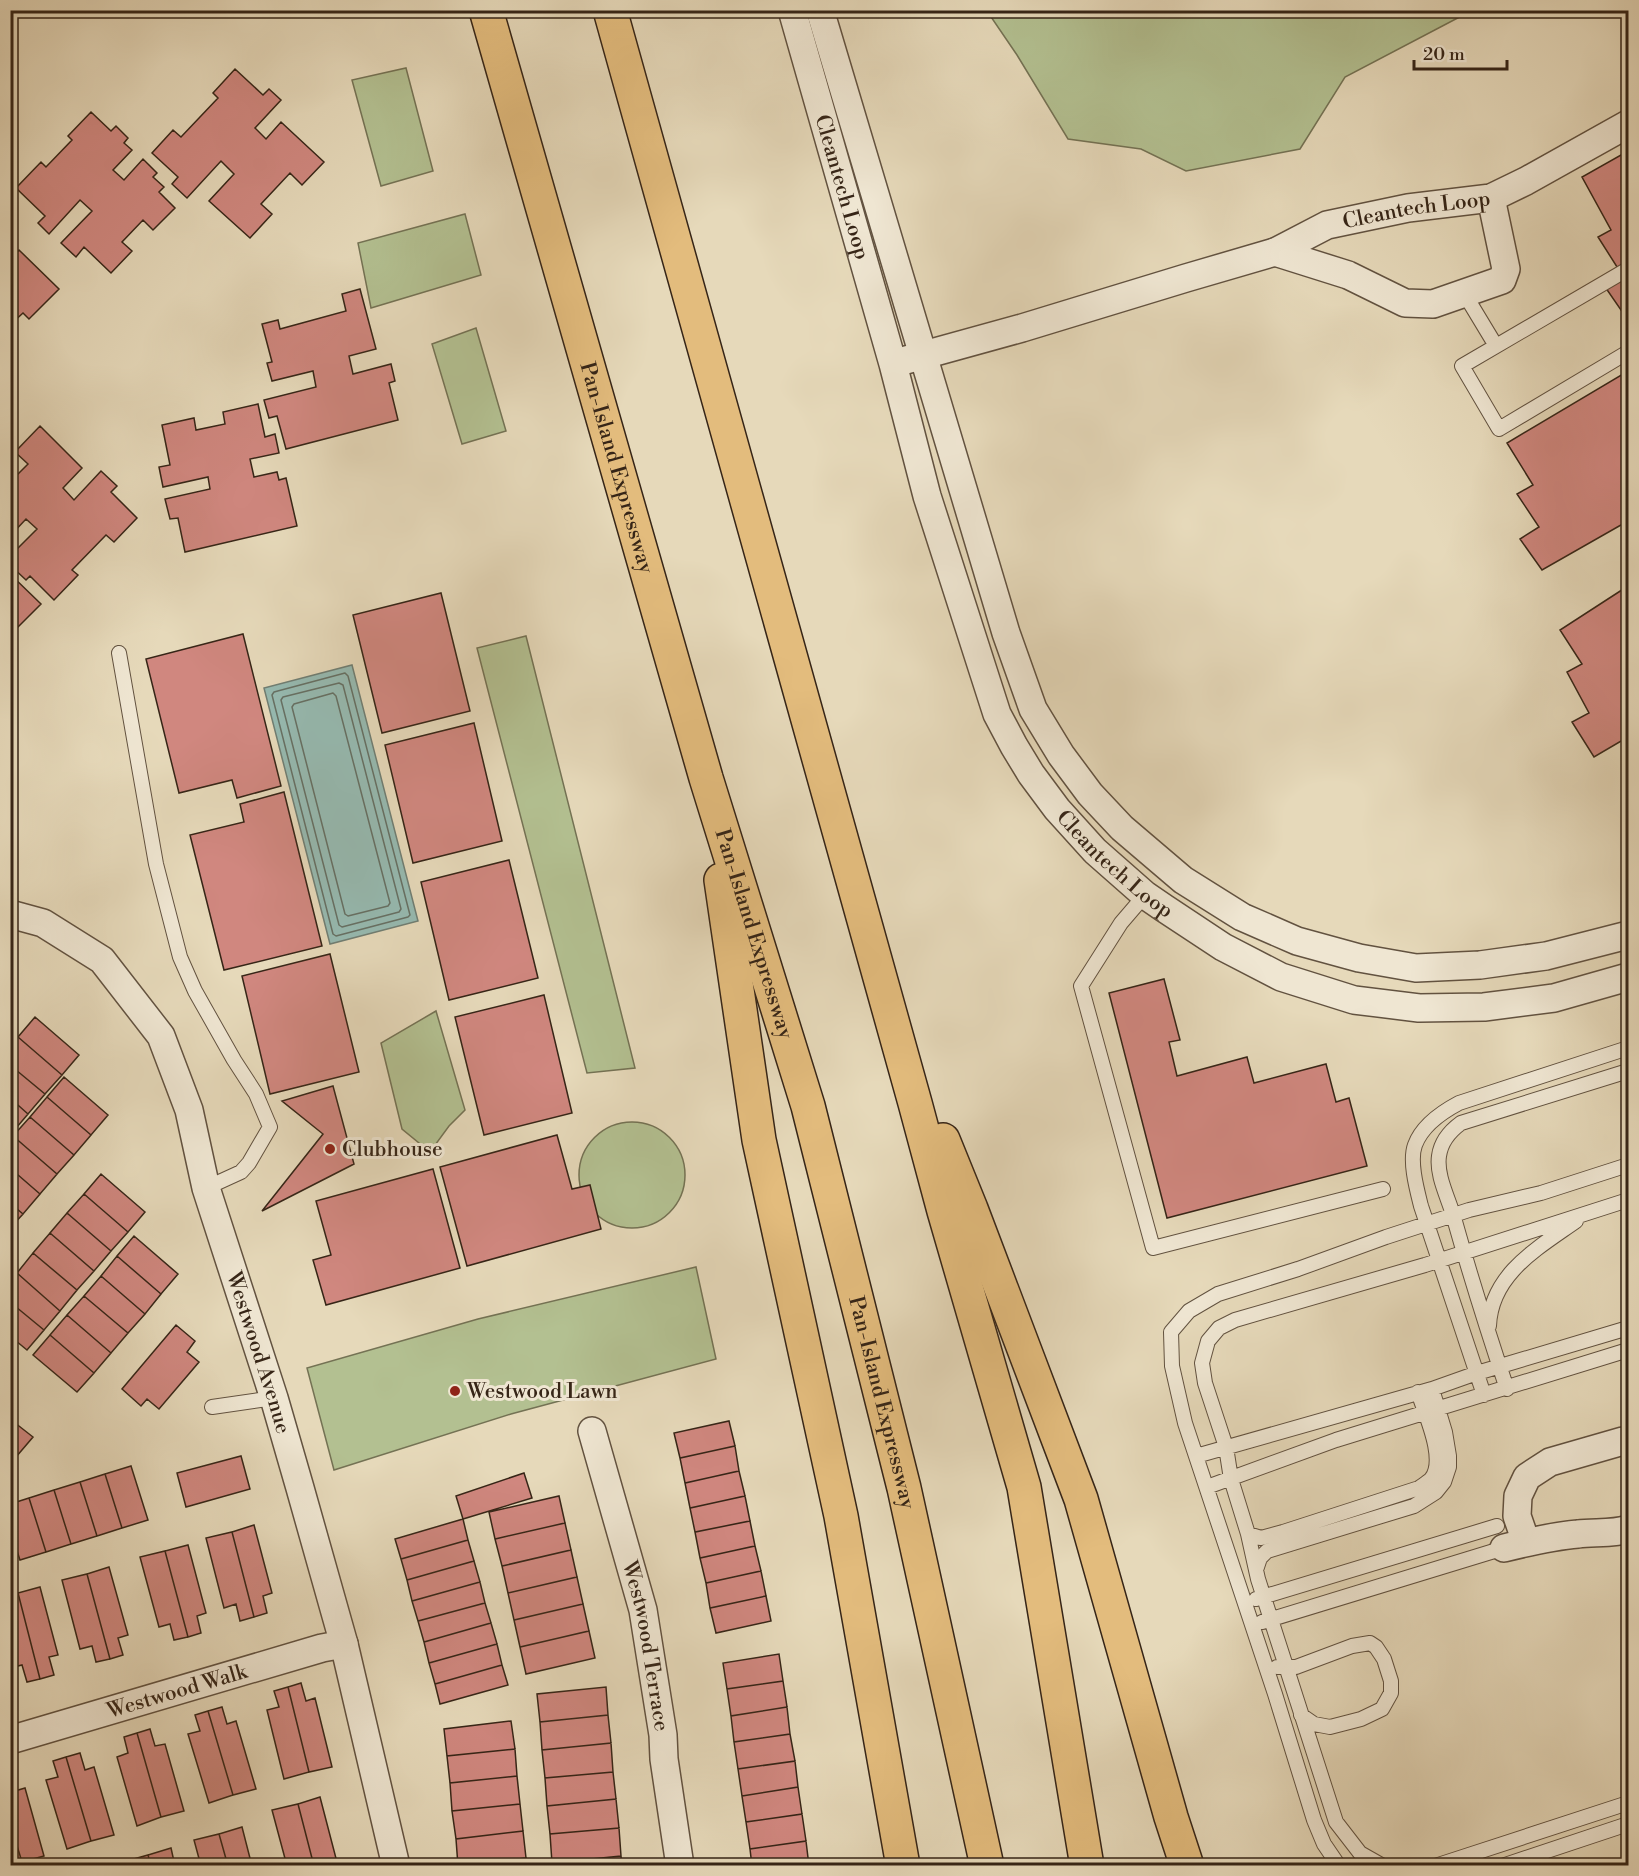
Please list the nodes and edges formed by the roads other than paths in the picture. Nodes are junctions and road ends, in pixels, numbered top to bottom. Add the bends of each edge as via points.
1 (486, 10) edge
2 (610, 10) edge
3 (792, 10) edge
4 (820, 10) edge
5 (1629, 124) edge
6 (1491, 198) junction
7 (1275, 252) junction
8 (1629, 269) edge
9 (1464, 293) junction
10 (1496, 346) junction
11 (1629, 352) edge
12 (921, 355) junction
13 (893, 364) junction
14 (119, 653) dead end
15 (706, 778) junction
16 (1145, 895) junction
17 (10, 914) edge
18 (1629, 935) edge
19 (1629, 977) edge
20 (1629, 1048) edge
21 (1629, 1071) edge
22 (915, 1102) junction
23 (1629, 1165) edge
24 (206, 1188) junction
25 (1383, 1189) dead end
26 (1629, 1200) edge
27 (1587, 1213) junction
28 (1453, 1215) junction
29 (1426, 1224) junction
30 (1464, 1253) junction
31 (1438, 1260) junction
32 (1629, 1328) edge
33 (1489, 1337) junction
34 (1629, 1350) edge
35 (1500, 1366) junction
36 (1477, 1373) junction
37 (1507, 1389) junction
38 (1425, 1390) junction
39 (1484, 1395) junction
40 (274, 1398) junction
41 (212, 1407) dead end
42 (1439, 1410) junction
43 (1425, 1413) junction
44 (592, 1431) dead end
45 (1629, 1443) edge
46 (1226, 1447) junction
47 (1196, 1456) junction
48 (1231, 1479) junction
49 (1207, 1488) junction
50 (1511, 1533) junction
51 (1248, 1534) junction
52 (1625, 1535) edge
53 (1256, 1570) junction
54 (1264, 1597) junction
55 (1245, 1602) junction
56 (1271, 1619) junction
57 (1252, 1626) junction
58 (344, 1644) junction
59 (1266, 1666) junction
60 (1285, 1667) junction
61 (1301, 1715) junction
62 (10, 1740) edge
63 (1629, 1803) edge
64 (1629, 1824) edge
65 (396, 1866) edge
66 (680, 1866) edge
67 (903, 1866) edge
68 (987, 1866) edge
69 (1087, 1866) edge
70 (1187, 1866) edge
71 (1339, 1866) edge
72 (1383, 1866) edge
73 (1435, 1866) edge
74 (1502, 1866) edge

1 - 15 highway, Pan-Island Expressway
2 - 22 highway
3 - 13 street, Cleantech Loop
4 - 12 street, Cleantech Loop
5 - 6 street
6 - 7 street, Cleantech Loop via 1408,208 1327,225
6 - 9 street, Cleantech Loop via 1506,269 1502,280
7 - 9 street, Cleantech Loop via 1348,275 1405,303 1433,304
7 - 12 street, Cleantech Loop
8 - 10 lane
9 - 10 lane
10 - 11 lane via 1462,366 1499,429
12 - 13 street, Cleantech Loop
12 - 18 street, Cleantech Loop via 1005,633 1033,709 1090,795 1183,880 1242,917 1297,941 1416,968 1546,956
13 - 16 street, Cleantech Loop via 927,496 997,714 1057,809 1095,851
14 - 24 lane via 156,864 180,957 195,992 256,1094 270,1127 241,1172
15 - 67 highway via 759,1140 841,1516
15 - 68 highway, Pan-Island Expressway via 808,1106 904,1488
16 - 19 street, Cleantech Loop via 1223,947 1281,977 1354,1000 1419,1008 1484,1007 1554,998
16 - 25 lane via 1121,923 1081,986 1153,1248
17 - 24 street, Westwood Avenue via 43,923 102,960 161,1036 189,1110
20 - 29 lane via 1444,1111 1414,1146 1414,1179
21 - 28 lane via 1454,1128 1438,1158
22 - 69 highway via 1024,1487
22 - 70 highway via 940,1134 1081,1498
23 - 28 lane
24 - 40 street, Westwood Avenue
26 - 27 lane
27 - 30 lane
27 - 33 lane via 1518,1264 1500,1287 1490,1310
28 - 29 lane
28 - 30 lane
29 - 31 lane
29 - 47 lane via 1218,1294 1189,1311 1171,1332 1171,1347 1176,1384
30 - 31 lane
30 - 33 lane
31 - 36 lane
31 - 46 lane via 1219,1328 1208,1341 1202,1363
32 - 35 lane
33 - 35 lane
34 - 37 lane
35 - 36 lane
35 - 37 lane
36 - 38 lane
36 - 39 lane
37 - 39 lane
38 - 42 lane
38 - 43 lane
38 - 46 lane
39 - 42 lane
40 - 41 lane
40 - 58 street, Westwood Avenue
42 - 43 lane
42 - 53 lane via 1449,1467 1436,1492 1414,1506 1268,1551 1260,1558
43 - 48 lane via 1336,1440
43 - 51 lane via 1437,1456 1431,1479 1419,1488 1261,1538
44 - 66 street, Westwood Terrace via 643,1610
45 - 50 street via 1623,1441 1550,1462 1527,1477 1518,1496
46 - 47 lane
46 - 48 lane
47 - 49 lane
48 - 49 lane
48 - 51 lane
49 - 55 lane
50 - 52 street via 1605,1531
50 - 54 lane
50 - 56 lane
51 - 53 lane
53 - 54 lane
54 - 55 lane
54 - 56 lane
55 - 57 lane
56 - 57 lane
56 - 60 lane
57 - 59 lane
58 - 62 street, Westwood Walk
58 - 65 street, Westwood Avenue
59 - 60 lane
59 - 71 lane via 1314,1820
60 - 61 lane
60 - 61 lane via 1308,1664 1370,1643 1384,1659 1391,1693 1382,1709 1330,1727 1314,1724
61 - 72 lane via 1336,1822 1360,1853
63 - 73 lane
64 - 74 lane

